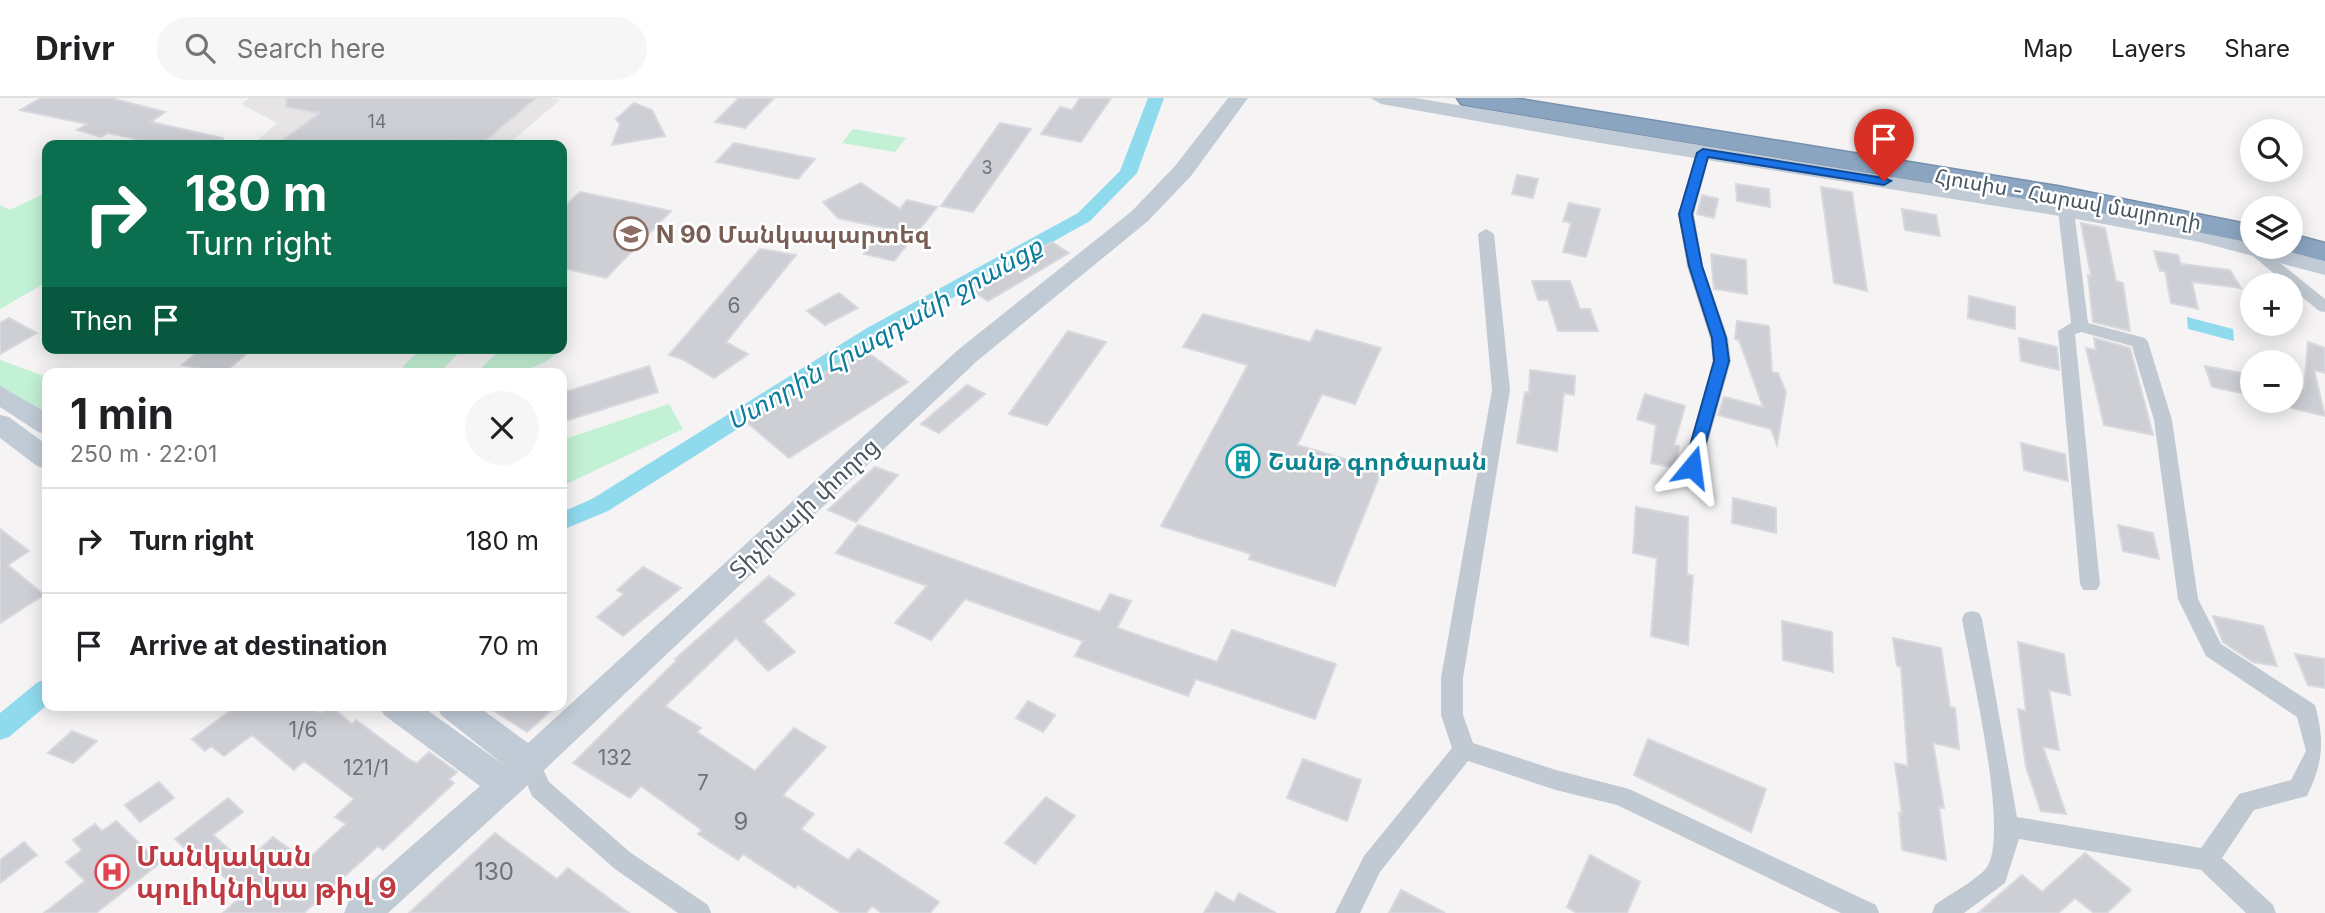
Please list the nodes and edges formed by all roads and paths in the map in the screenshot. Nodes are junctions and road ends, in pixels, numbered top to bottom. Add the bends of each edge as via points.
1 (1238, 98) edge
2 (1381, 98) edge
3 (1469, 98) edge
4 (1515, 102) edge
5 (1703, 153) junction
6 (2066, 210) junction
7 (2240, 232) edge
8 (2240, 233) edge
9 (1486, 234) dead end
10 (2303, 240) edge
11 (2325, 240) edge
12 (2303, 245) edge
13 (2325, 255) edge
14 (2303, 258) edge
15 (2276, 259) edge
16 (2325, 268) edge
17 (2325, 307) edge
18 (2080, 326) junction
19 (0, 394) edge
20 (42, 422) edge
21 (0, 424) edge
22 (42, 455) edge
23 (1692, 467) dead end
24 (2090, 584) dead end
25 (1972, 619) dead end
26 (405, 711) edge
27 (458, 711) edge
28 (2319, 735) edge
29 (1464, 750) junction
30 (524, 779) junction
31 (2006, 826) junction
32 (2207, 860) junction
33 (362, 913) edge
34 (699, 913) edge
35 (1347, 913) edge
36 (1867, 913) edge
37 (1944, 913) edge
38 (2264, 913) edge

1 - 30 main road, Տիչինայի փողոց via 1183,171 1140,216 968,355
2 - 5 main road
3 - 4 highway, Հյուսիս - Հարավ մայրուղի
4 - 7 highway, Հյուսիս - Հարավ մայրուղի via 1662,133 2040,191
5 - 6 main road
5 - 23 street via 1686,214 1695,266 1722,361
6 - 8 main road
6 - 18 street
9 - 29 street via 1501,390 1452,678 1452,715
10 - 11 highway
12 - 13 highway
14 - 16 main road
15 - 17 street
18 - 24 street via 2066,331
18 - 28 street via 2138,342 2162,420 2188,599 2213,650 2307,712
19 - 20 main road
21 - 22 main road
25 - 31 street
26 - 30 main road
27 - 30 main road
28 - 32 street via 2317,751 2299,789 2246,801
29 - 35 street via 1372,864
29 - 36 street via 1621,796
30 - 33 main road, Տիչինայի փողոց
30 - 34 street via 622,861
31 - 32 street
31 - 37 street via 2007,844 1996,875
32 - 38 street

